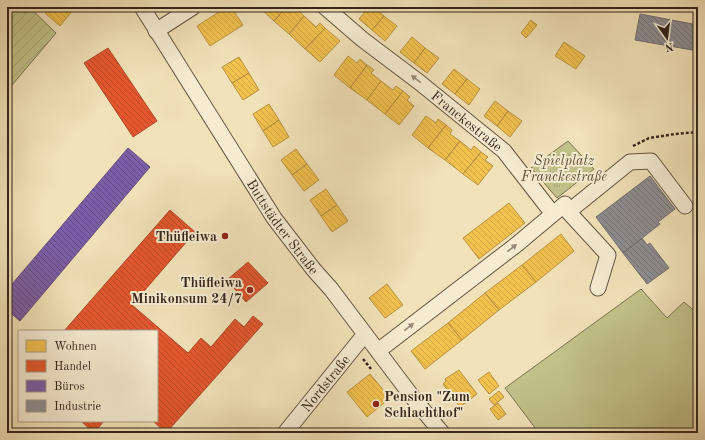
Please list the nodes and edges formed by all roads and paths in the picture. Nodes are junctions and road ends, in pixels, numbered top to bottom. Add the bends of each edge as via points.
1 (142, 7) edge
2 (193, 7) edge
3 (325, 7) edge
4 (156, 31) junction
5 (685, 206) dead end
6 (560, 208) junction
7 (598, 288) dead end
8 (365, 334) junction
9 (378, 351) junction
10 (285, 433) edge
11 (442, 433) edge

1 - 4 street, Buttstädter Straße
2 - 4 street
6 -> 3 street, Franckestraße via 504,151
4 - 8 street, Buttstädter Straße via 274,218
5 - 6 street via 651,162 630,162 573,208
6 - 7 street, Franckestraße via 608,255
9 -> 6 street
8 - 9 street, Buttstädter Straße
8 - 10 street, Nordstraße
9 - 11 street, Buttstädter Straße

